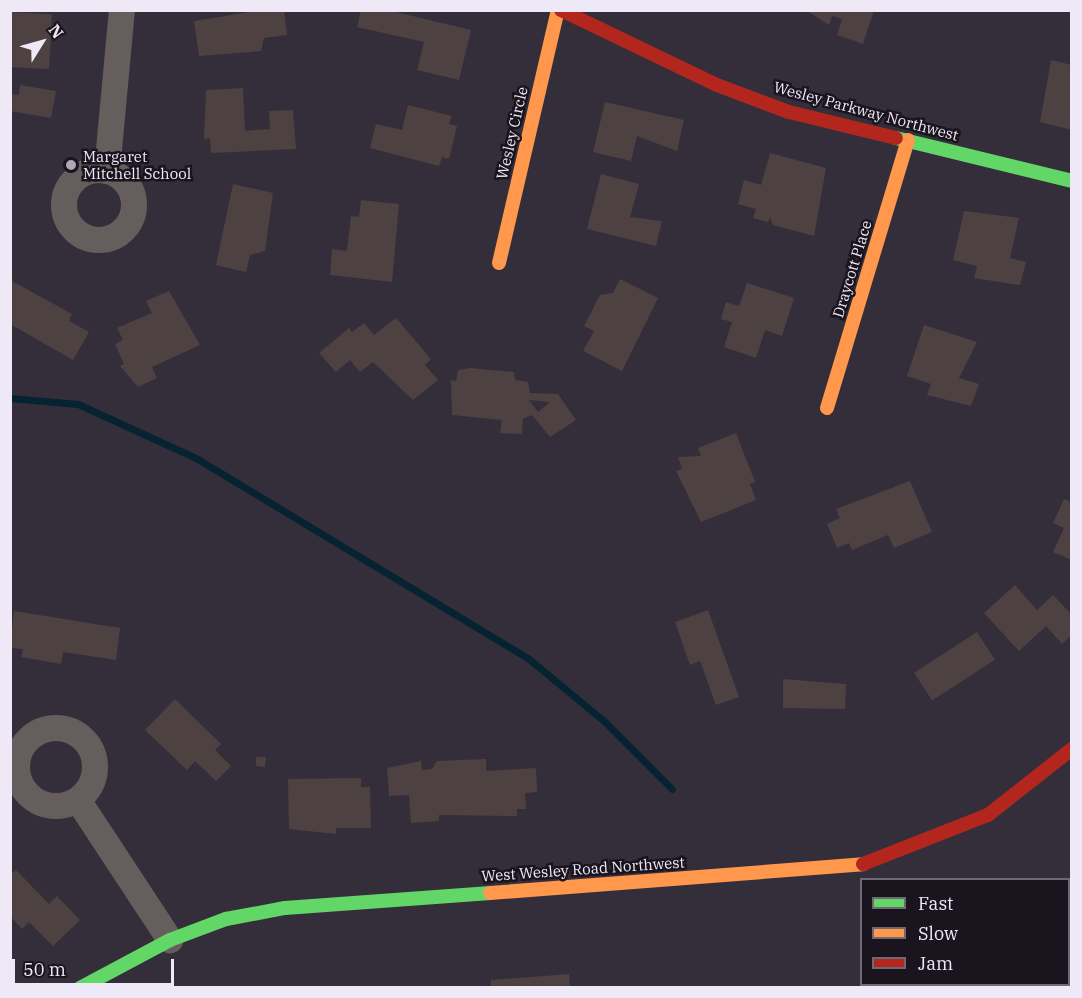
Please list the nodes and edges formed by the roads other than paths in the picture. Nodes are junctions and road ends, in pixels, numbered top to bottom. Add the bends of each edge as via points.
1 (122, 10) edge
2 (559, 10) edge
3 (908, 140) junction
4 (107, 171) dead end
5 (1071, 181) edge
6 (499, 263) dead end
7 (827, 408) dead end
8 (1071, 749) edge
9 (78, 800) dead end
10 (170, 940) junction
11 (80, 987) edge

1 - 4 street
2 - 3 street, Wesley Parkway Northwest via 717,85 789,112
2 - 6 street, Wesley Circle
3 - 5 street, Wesley Parkway Northwest
3 - 7 street, Draycott Place
8 - 10 street, West Wesley Road Northwest via 977,821 924,847 873,862 285,908 226,919
9 - 10 street
10 - 11 street, West Wesley Road Northwest

